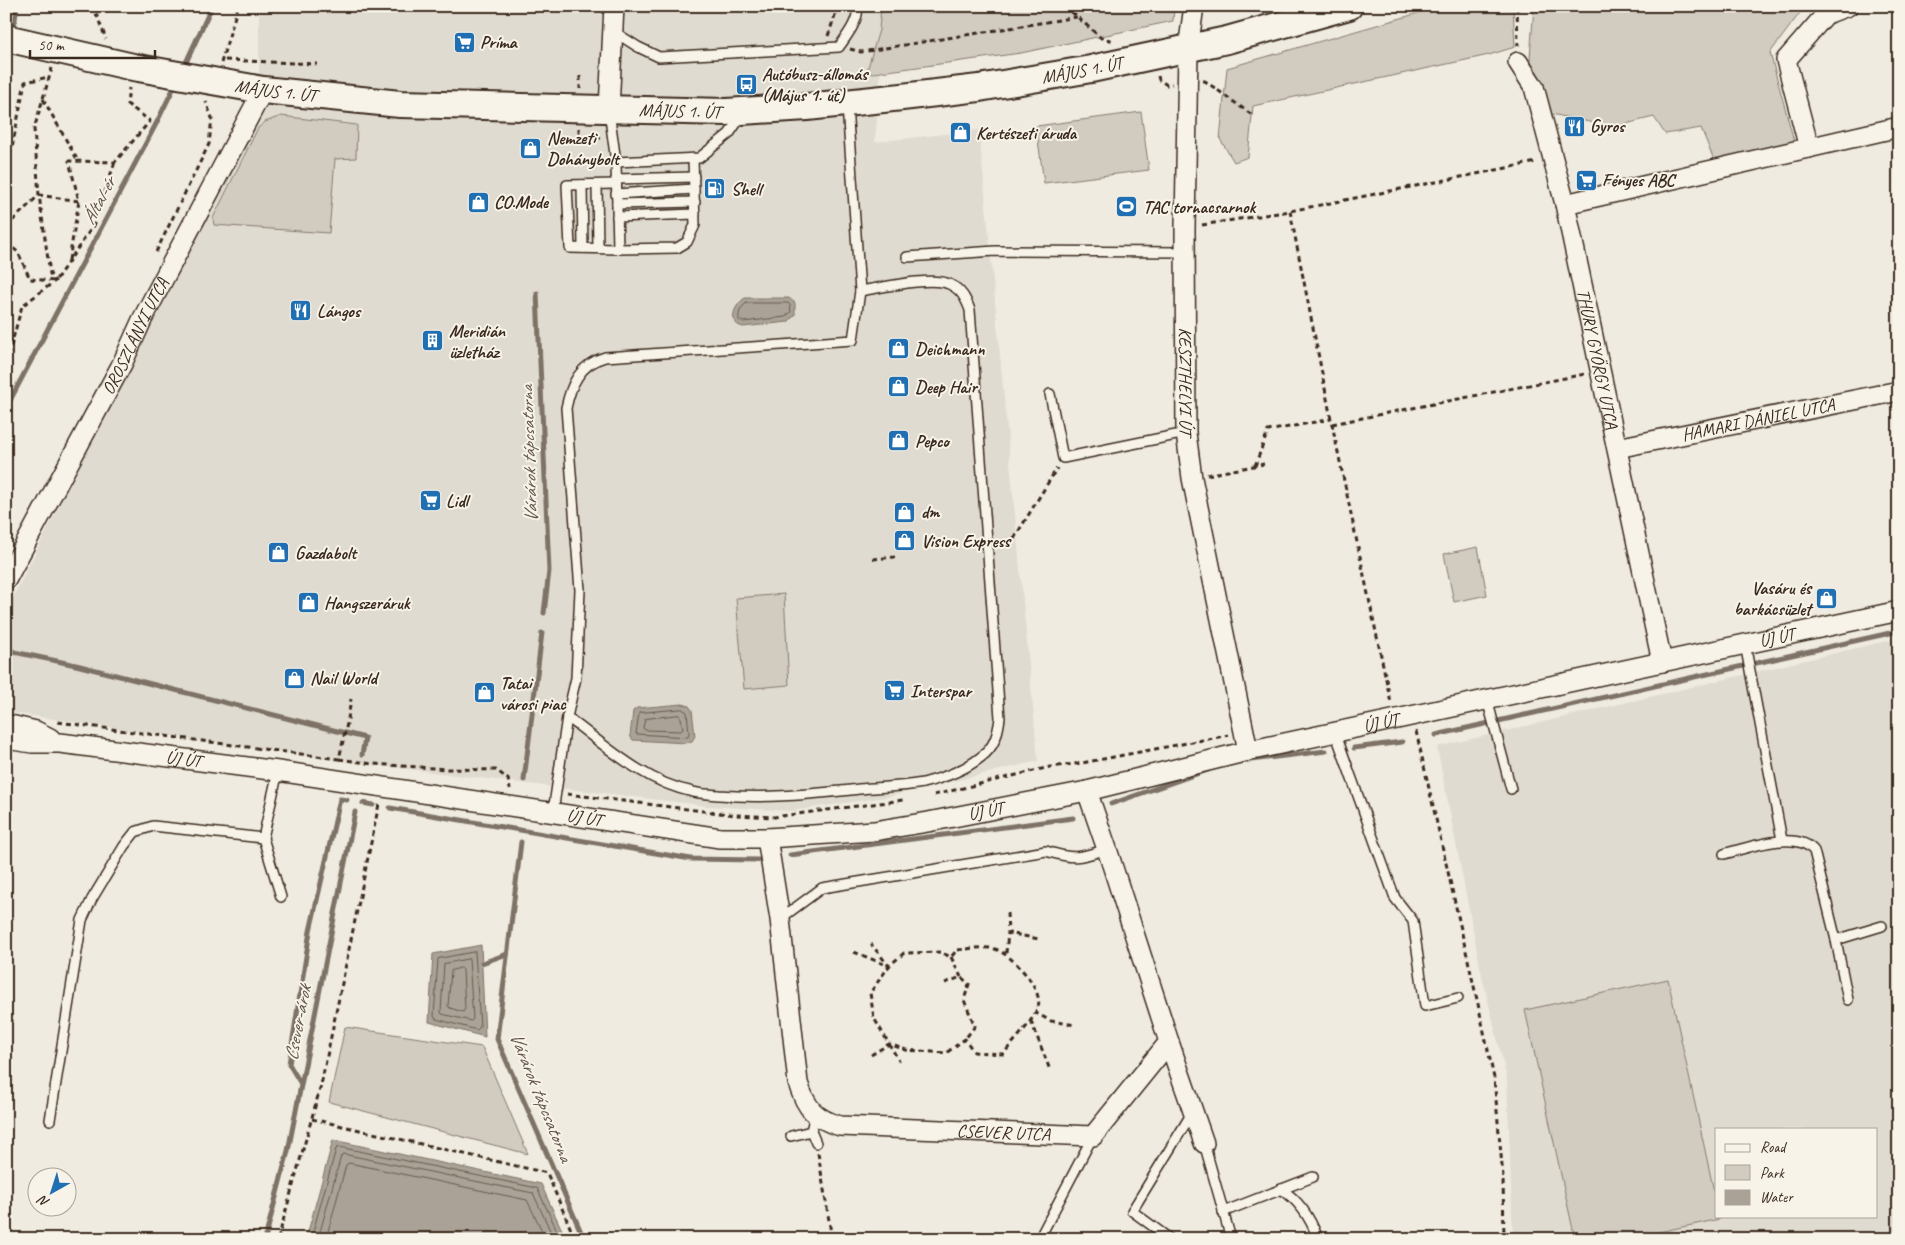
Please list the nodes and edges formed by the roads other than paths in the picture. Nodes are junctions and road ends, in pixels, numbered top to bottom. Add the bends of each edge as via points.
1 (614, 6) edge
2 (858, 6) edge
3 (1194, 6) edge
4 (1349, 6) edge
5 (1848, 6) edge
6 (612, 30) junction
7 (16, 40) edge
8 (1188, 49) junction
9 (1518, 62) road end
10 (263, 90) junction
11 (847, 103) junction
12 (609, 108) junction
13 (746, 111) junction
14 (1899, 127) edge
15 (1809, 148) junction
16 (693, 159) junction
17 (616, 162) junction
18 (694, 177) junction
19 (616, 182) junction
20 (597, 184) junction
21 (582, 185) junction
22 (694, 189) junction
23 (616, 194) junction
24 (695, 202) junction
25 (617, 204) junction
26 (1565, 204) junction
27 (695, 214) junction
28 (617, 217) junction
29 (583, 248) junction
30 (598, 248) junction
31 (618, 248) junction
32 (1185, 252) junction
33 (907, 257) dead end
34 (860, 291) junction
35 (1899, 392) edge
36 (1050, 394) dead end
37 (1186, 433) junction
38 (1617, 448) junction
39 (6, 580) edge
40 (1899, 611) edge
41 (1746, 650) junction
42 (1662, 662) junction
43 (1490, 708) junction
44 (567, 718) junction
45 (6, 724) edge
46 (1335, 732) junction
47 (6, 739) edge
48 (60, 743) junction
49 (1248, 751) junction
50 (278, 771) junction
51 (1511, 790) dead end
52 (1087, 791) junction
53 (553, 812) junction
54 (264, 838) junction
55 (767, 838) junction
56 (1782, 840) junction
57 (1107, 849) junction
58 (1724, 854) dead end
59 (281, 897) dead end
60 (780, 919) junction
61 (1882, 926) dead end
62 (1836, 940) junction
63 (1458, 998) dead end
64 (1848, 1000) dead end
65 (1169, 1042) junction
66 (1194, 1111) junction
67 (50, 1120) dead end
68 (813, 1122) junction
69 (791, 1136) dead end
70 (1093, 1136) junction
71 (816, 1143) road end
72 (1204, 1143) joint
73 (1313, 1177) dead end
74 (1281, 1189) junction
75 (1223, 1212) junction
76 (1039, 1239) edge
77 (1170, 1239) edge
78 (1231, 1239) edge
79 (1318, 1239) edge

1 - 6 street
2 - 6 lane via 858,16 839,47 659,57
3 - 8 street, KESZTHELYI ÚT
4 - 8 main road, MÁJUS 1. ÚT
5 - 15 street via 1826,14 1786,60
6 - 12 street
7 - 10 main road, MÁJUS 1. ÚT via 56,51
8 - 11 main road, MÁJUS 1. ÚT via 1091,70 979,88
8 - 32 street, KESZTHELYI ÚT
9 - 26 street, THURY GYÖRGY UTCA via 1534,87
10 - 12 main road, MÁJUS 1. ÚT via 400,104
10 - 39 street, OROSZLÁNYI UTCA
11 - 13 main road, MÁJUS 1. ÚT
11 - 34 lane
12 - 13 main road, MÁJUS 1. ÚT via 657,112
12 - 17 lane
13 - 16 lane via 729,134 699,158
14 - 15 street
15 - 26 street
16 - 17 lane
16 - 18 lane
17 - 19 lane
18 - 19 lane
18 - 22 lane
19 - 20 lane
19 - 23 lane
20 - 21 lane
20 - 30 lane
21 - 29 lane
21 - 29 lane via 567,185 570,248
22 - 23 lane
22 - 24 lane
23 - 25 lane
24 - 25 lane
24 - 27 lane
25 - 28 lane
26 - 38 street, THURY GYÖRGY UTCA
27 - 28 lane
27 - 31 lane via 693,232 687,242 677,248
28 - 31 lane
29 - 30 lane
30 - 31 lane
32 - 33 lane via 995,250
32 - 37 street, KESZTHELYI ÚT
34 - 44 lane via 853,340 605,357 590,363 574,381 566,408 580,590 576,678
34 - 44 lane via 925,282 951,284 966,299 970,310 1000,718 993,744 983,756 954,772 920,783 788,796 734,796 692,792 650,777
35 - 38 street, HAMARI DÁNIEL UTCA
36 - 37 lane via 1063,458
37 - 49 street, KESZTHELYI ÚT via 1192,478
38 - 42 street, THURY GYÖRGY UTCA
40 - 41 street, ÚJ ÚT
41 - 42 street, ÚJ ÚT
41 - 56 lane
42 - 43 street, ÚJ ÚT
43 - 46 street, ÚJ ÚT via 1404,718
43 - 51 lane
44 - 53 lane
45 - 48 street, ÚJ ÚT via 36,731
46 - 49 street, ÚJ ÚT
46 - 63 lane via 1395,898 1413,921 1425,1006
47 - 48 street, ÚJ ÚT
48 - 50 street, ÚJ ÚT
49 - 52 street, ÚJ ÚT
50 - 53 street, ÚJ ÚT
50 - 54 lane
52 - 55 street, ÚJ ÚT via 874,831
52 - 57 street
53 - 55 street, ÚJ ÚT via 720,838
54 - 59 lane
54 - 67 lane via 153,826 134,832 82,920
55 - 60 street, CSEVER UTCA
56 - 58 lane
56 - 62 lane via 1810,845 1814,851
57 - 60 lane via 1082,858 1046,851 822,888
57 - 65 street
60 - 68 street, CSEVER UTCA via 798,1083
61 - 62 lane
62 - 64 lane
65 - 66 street
65 - 70 street
66 - 72 street
66 - 77 lane via 1132,1211
68 - 69 lane
68 - 70 street, CSEVER UTCA via 840,1126
68 - 71 lane
70 - 76 lane
72 - 75 lane
73 - 74 lane
74 - 75 lane
74 - 79 lane via 1310,1218
75 - 78 lane

